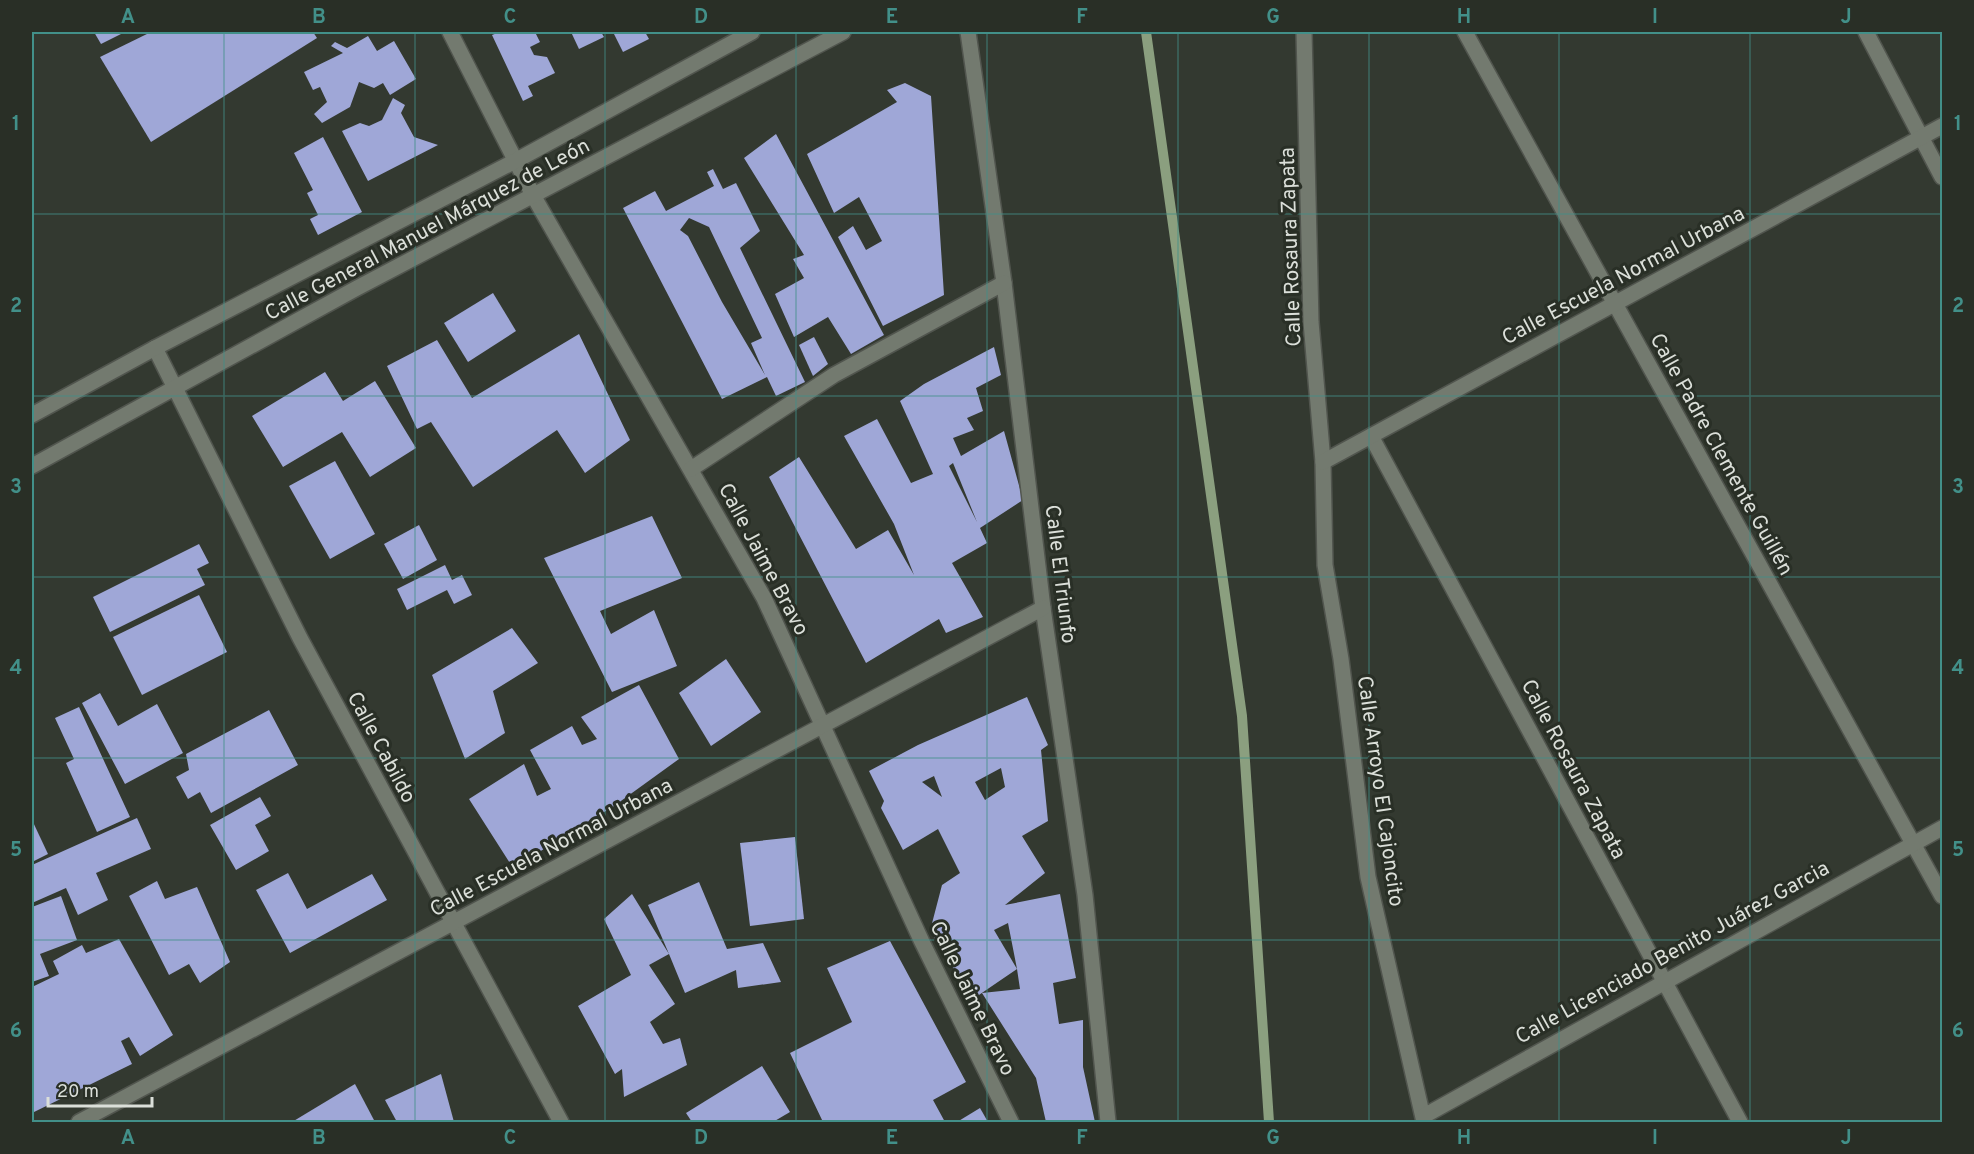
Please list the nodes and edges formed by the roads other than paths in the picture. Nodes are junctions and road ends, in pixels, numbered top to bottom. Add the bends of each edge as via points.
1 (450, 32) edge
2 (752, 32) edge
3 (843, 32) edge
4 (968, 32) edge
5 (1304, 32) edge
6 (1465, 32) edge
7 (1866, 32) edge
8 (1942, 126) edge
9 (1922, 137) junction
10 (517, 160) junction
11 (1942, 177) edge
12 (534, 197) junction
13 (1004, 283) junction
14 (1615, 304) junction
15 (155, 348) junction
16 (175, 386) junction
17 (32, 415) edge
18 (1371, 436) junction
19 (1323, 462) junction
20 (32, 466) edge
21 (691, 469) junction
22 (1043, 608) junction
23 (824, 725) junction
24 (1942, 828) edge
25 (1913, 843) junction
26 (1942, 896) edge
27 (452, 923) junction
28 (1664, 982) junction
29 (1424, 1119) edge
30 (79, 1122) edge
31 (561, 1122) edge
32 (1011, 1122) edge
33 (1108, 1122) edge
34 (1740, 1122) edge

1 - 10 street, Calle Jaime Bravo
2 - 10 street, Calle General Manuel Márquez de León
3 - 12 street, Calle General Manuel Márquez de León
4 - 13 street, Calle El Triunfo
5 - 19 street, Calle Rosaura Zapata via 1311,322
6 - 14 street, Calle Padre Clemente Guillén
7 - 9 street
8 - 9 street, Calle Escuela Normal Urbana
9 - 11 street
9 - 14 street, Calle Escuela Normal Urbana
10 - 12 street, Calle Jaime Bravo
10 - 15 street, Calle General Manuel Márquez de León
12 - 16 street, Calle General Manuel Márquez de León
12 - 21 street, Calle Jaime Bravo
13 - 21 street via 834,375
13 - 22 street, Calle El Triunfo
14 - 18 street, Calle Escuela Normal Urbana
14 - 25 street, Calle Padre Clemente Guillén
15 - 16 street, Calle Cabildo
15 - 17 street, Calle General Manuel Márquez de León
16 - 20 street, Calle General Manuel Márquez de León
16 - 27 street, Calle Cabildo via 300,638
18 - 19 street, Calle Escuela Normal Urbana
18 - 28 street, Calle Rosaura Zapata
19 - 29 street, Calle Arroyo El Cajoncito via 1325,565 1341,659 1368,877
21 - 23 street, Calle Jaime Bravo via 764,598
22 - 23 street, Calle Escuela Normal Urbana
22 - 33 street, Calle El Triunfo via 1085,895
23 - 27 street, Calle Escuela Normal Urbana
23 - 32 street, Calle Jaime Bravo via 922,942
24 - 25 street, Calle Licenciado Benito Juárez Garcia
25 - 26 street, Calle Padre Clemente Guillén
25 - 28 street, Calle Licenciado Benito Juárez Garcia
27 - 30 street, Calle Escuela Normal Urbana
27 - 31 street, Calle Cabildo
28 - 29 street, Calle Licenciado Benito Juárez Garcia
28 - 34 street, Calle Rosaura Zapata

